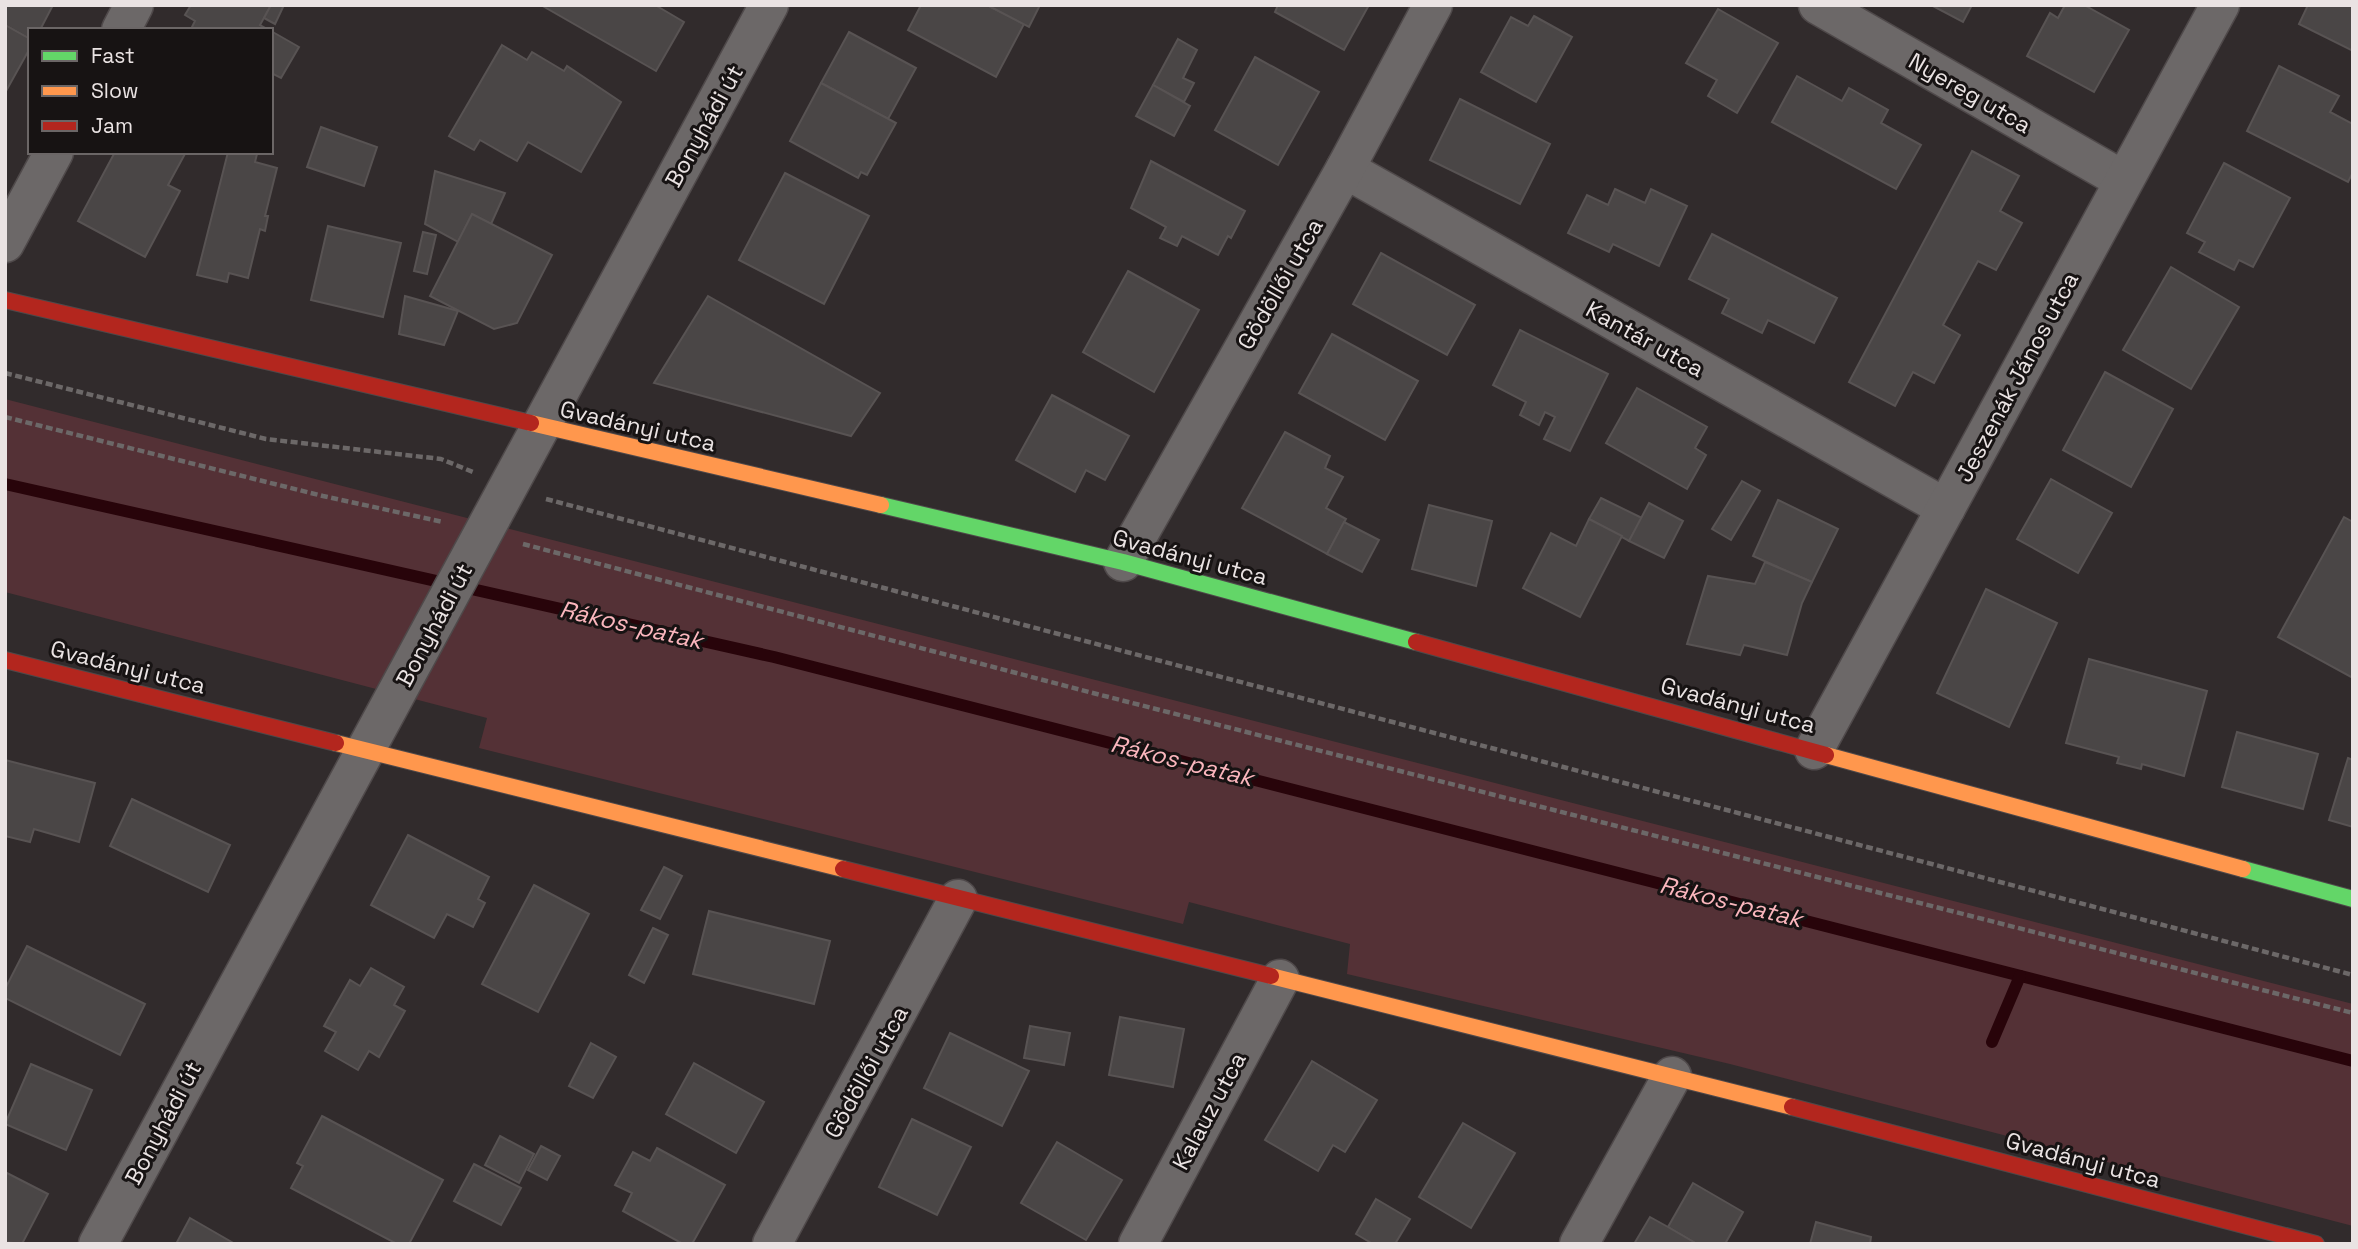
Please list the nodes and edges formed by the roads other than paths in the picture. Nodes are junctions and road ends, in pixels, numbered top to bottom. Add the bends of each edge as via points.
1 (134, 5) edge
2 (769, 5) edge
3 (1433, 5) edge
4 (1818, 5) edge
5 (2220, 5) edge
6 (122, 28) edge
7 (53, 154) edge
8 (1345, 169) junction
9 (2123, 180) junction
10 (5, 243) edge
11 (5, 300) edge
12 (540, 426) junction
13 (1946, 508) junction
14 (1123, 562) junction
15 (5, 660) edge
16 (1814, 750) junction
17 (363, 751) junction
18 (958, 899) junction
19 (2353, 899) edge
20 (1280, 979) junction
21 (1672, 1076) junction
22 (2232, 1234) edge
23 (97, 1244) edge
24 (772, 1244) edge
25 (1138, 1244) edge
26 (1579, 1244) edge
27 (2316, 1244) edge

1 - 6 street
2 - 12 street, Bonyhádi út
3 - 8 street, Gödöllői utca
4 - 9 street, Nyereg utca
5 - 9 street, Jeszenák János utca
7 - 10 street
8 - 13 street, Kantár utca
8 - 14 street, Gödöllői utca
9 - 13 street, Jeszenák János utca
11 - 12 street, Gvadányi utca
12 - 14 street, Gvadányi utca
12 - 17 street, Bonyhádi út
13 - 16 street, Jeszenák János utca
14 - 16 street, Gvadányi utca
15 - 17 street, Gvadányi utca
16 - 19 street, Gvadányi utca
17 - 18 street, Gvadányi utca
17 - 23 street, Bonyhádi út
18 - 20 street, Gvadányi utca
18 - 24 street, Gödöllői utca
20 - 21 street, Gvadányi utca
20 - 25 street, Kalauz utca
21 - 22 street, Gvadányi utca
21 - 26 street
22 - 27 street, Gvadányi utca

